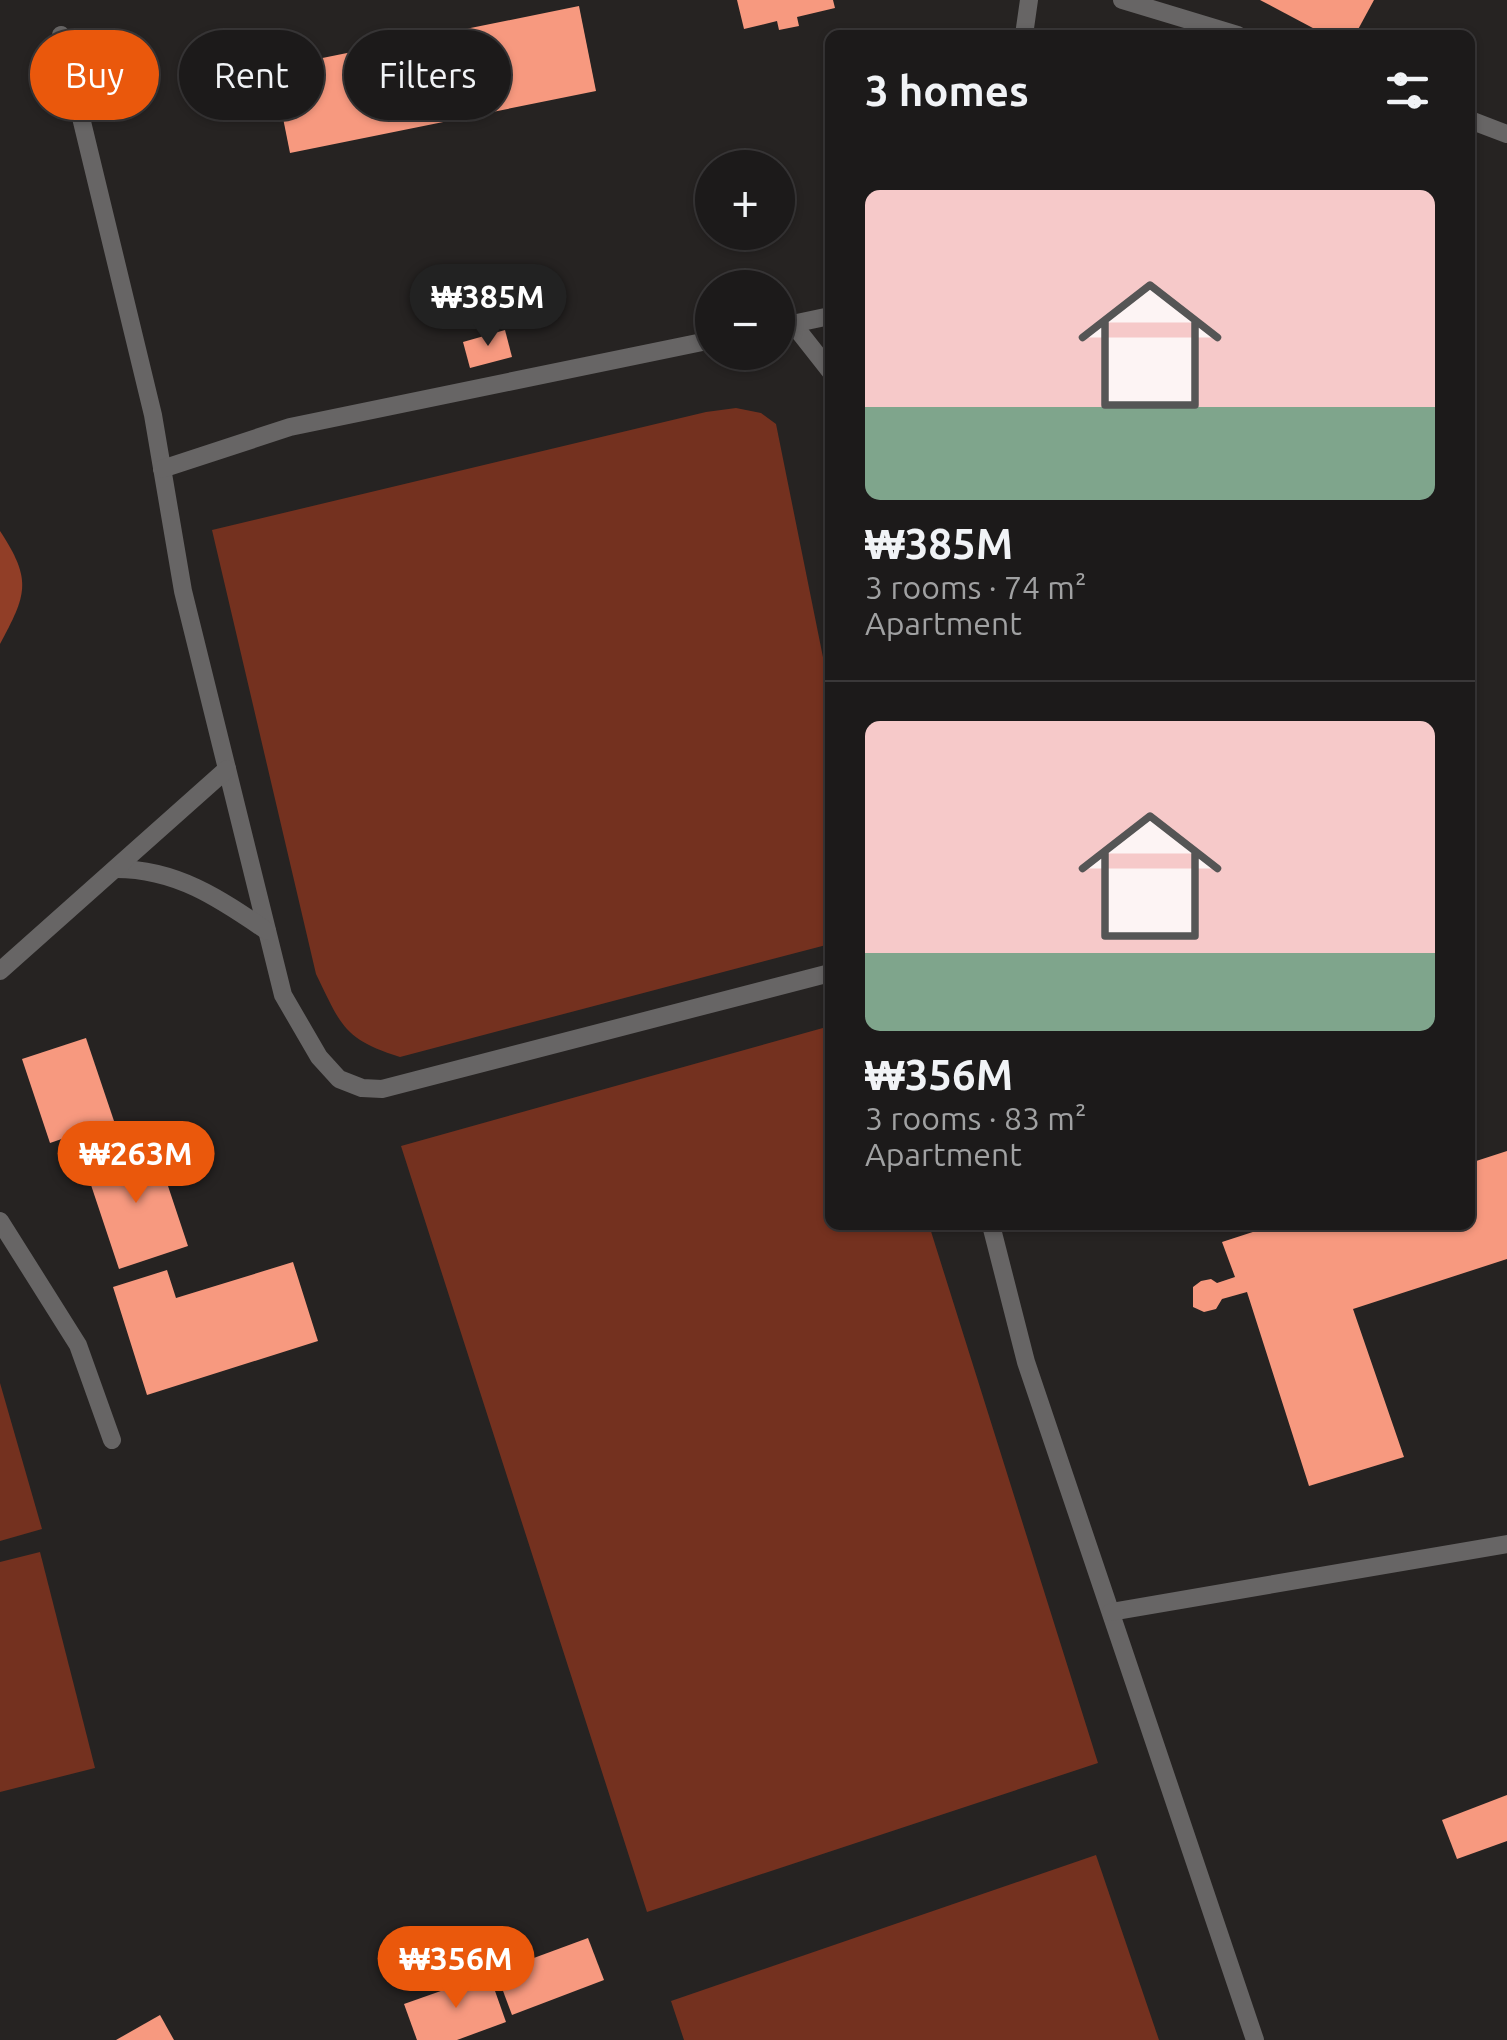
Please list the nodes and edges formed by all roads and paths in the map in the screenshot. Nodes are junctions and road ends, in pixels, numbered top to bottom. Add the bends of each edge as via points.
1 (1029, 0) edge
2 (1122, 0) edge
3 (1025, 30) edge
4 (1221, 30) edge
5 (83, 120) edge
6 (1475, 122) edge
7 (1507, 134) edge
8 (825, 317) edge
9 (795, 323) edge
10 (795, 335) edge
11 (695, 344) edge
12 (825, 366) edge
13 (162, 469) junction
14 (227, 768) junction
15 (116, 868) junction
16 (267, 931) junction
17 (0, 971) edge
18 (825, 974) edge
19 (0, 1221) edge
20 (992, 1230) edge
21 (112, 1440) dead end
22 (1507, 1544) edge
23 (1111, 1612) junction
24 (1255, 2040) edge

1 - 3 lane
2 - 4 lane
5 - 13 lane
6 - 7 lane
8 - 9 lane
10 - 12 lane
11 - 13 lane via 290,427
13 - 14 lane via 183,591
14 - 15 lane
14 - 16 lane
15 - 16 lane via 169,874 198,886
15 - 17 lane
16 - 18 lane via 283,995 302,1031 339,1079 362,1088 382,1089
19 - 21 lane via 78,1345
20 - 23 lane via 1026,1362
22 - 23 lane
23 - 24 lane

